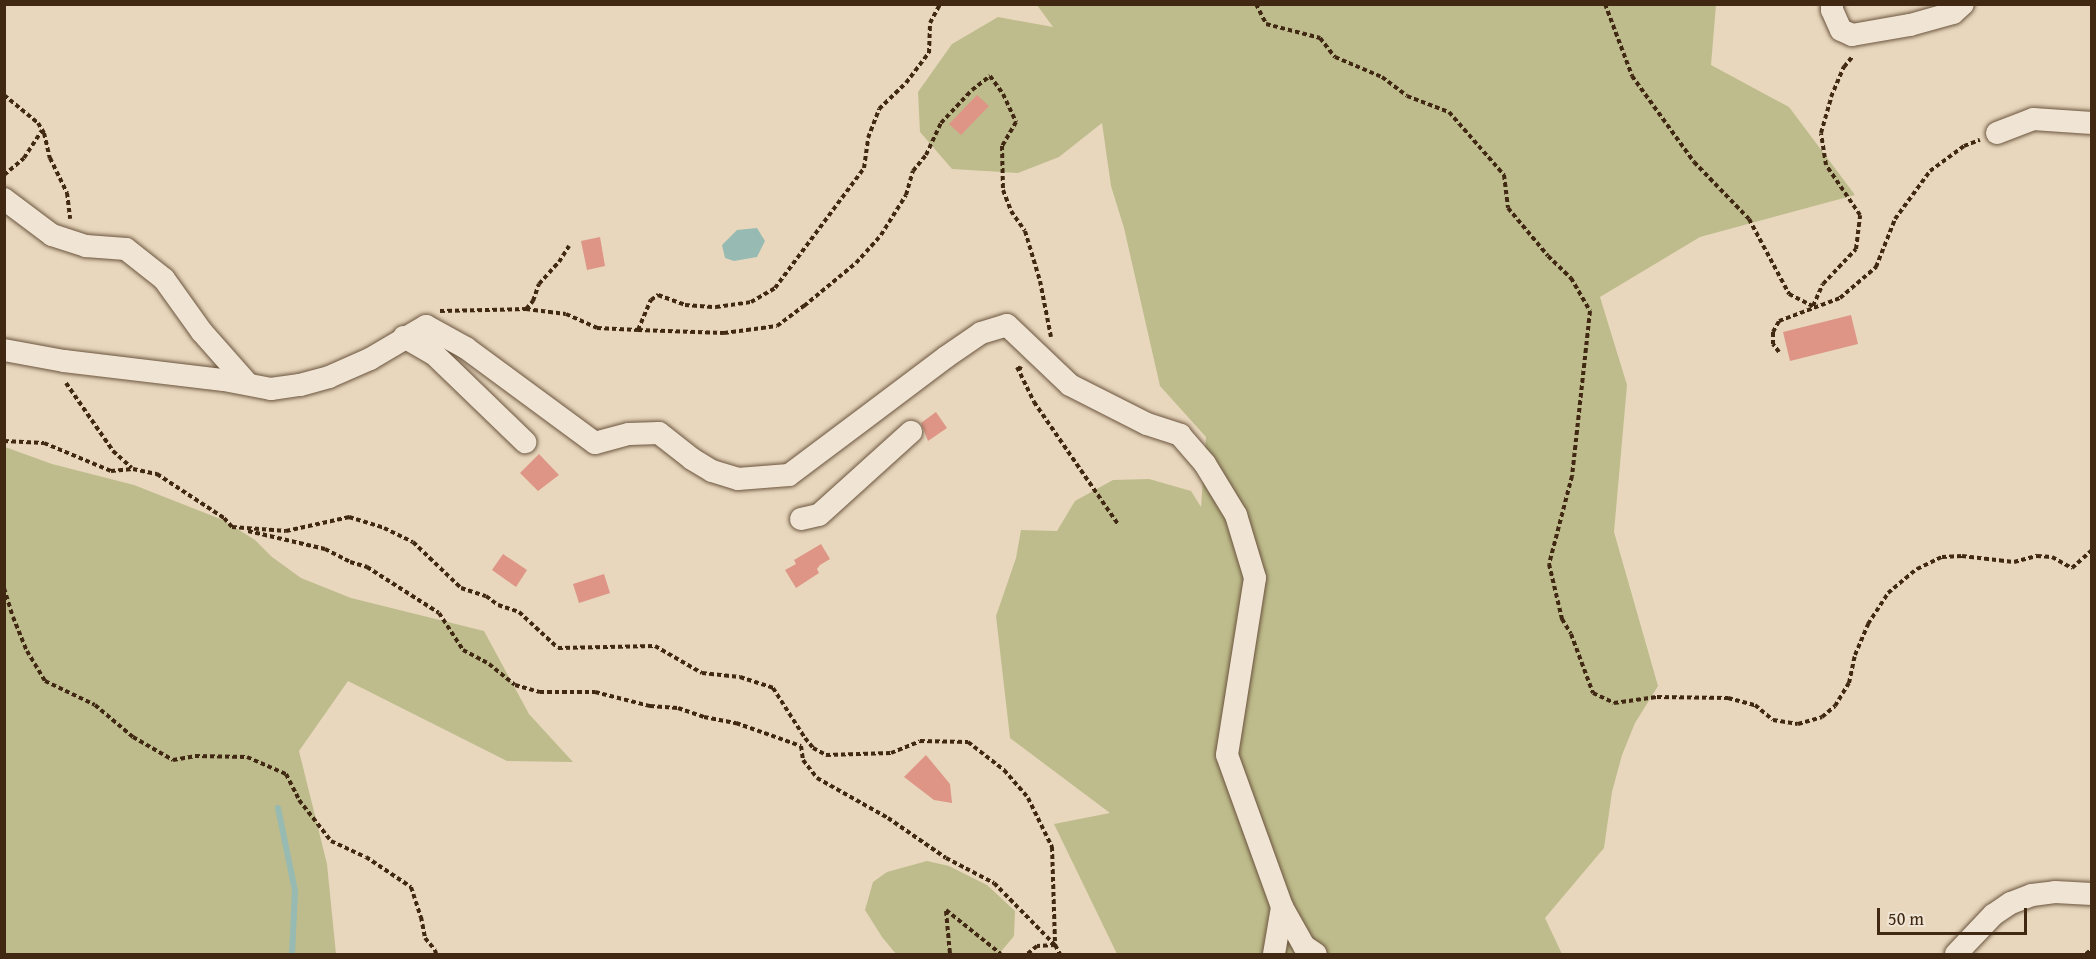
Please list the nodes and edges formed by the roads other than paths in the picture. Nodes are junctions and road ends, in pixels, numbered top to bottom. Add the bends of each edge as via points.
1 (1832, 4) edge
2 (1963, 4) edge
3 (2091, 123) edge
4 (1997, 133) road end
5 (4, 199) edge
6 (412, 333) junction
7 (4, 350) edge
8 (248, 384) junction
9 (911, 432) dead end
10 (525, 442) dead end
11 (801, 519) dead end
12 (2091, 894) edge
13 (1282, 908) junction
14 (1274, 954) edge
15 (1316, 954) edge
16 (1956, 954) edge

1 - 2 street via 1841,30 1852,35 1953,13
3 - 4 street via 2033,119
5 - 8 street via 52,235 76,243 126,249 164,279 202,332
6 - 8 street via 329,377 271,389
6 - 10 street
6 - 13 street via 426,326 466,348 595,443 629,434 659,433 712,471 738,479 789,475 946,357 981,333 1007,325 1070,385 1147,424 1180,435 1205,464 1236,516 1256,578 1227,755
7 - 8 street
9 - 11 street via 819,515
12 - 16 street via 2055,892 2011,903 1993,915
13 - 14 street
13 - 15 street via 1304,946

